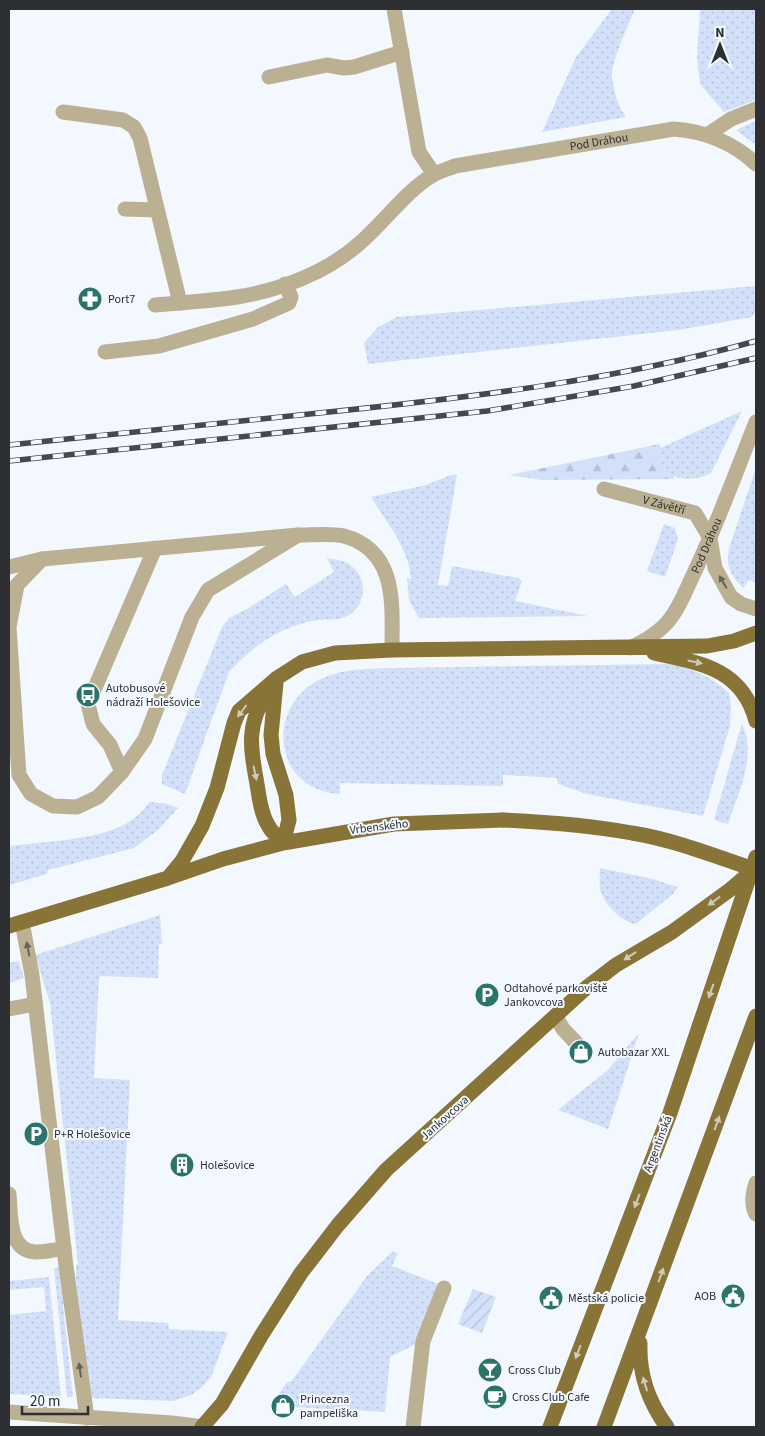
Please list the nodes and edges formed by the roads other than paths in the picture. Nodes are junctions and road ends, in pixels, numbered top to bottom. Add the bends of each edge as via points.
1 (394, 9) edge
2 (402, 52) junction
3 (269, 77) dead end
4 (756, 109) edge
5 (63, 112) dead end
6 (707, 135) junction
7 (756, 164) edge
8 (434, 174) junction
9 (125, 209) dead end
10 (157, 210) junction
11 (285, 284) junction
12 (180, 303) junction
13 (155, 305) dead end
14 (105, 352) dead end
15 (756, 422) edge
16 (604, 489) dead end
17 (298, 535) junction
18 (710, 538) junction
19 (155, 548) junction
20 (42, 559) junction
21 (9, 567) edge
22 (756, 609) edge
23 (756, 633) edge
24 (630, 648) junction
25 (392, 650) junction
26 (276, 678) junction
27 (756, 721) edge
28 (122, 772) junction
29 (283, 843) junction
30 (755, 866) edge
31 (168, 878) junction
32 (15, 924) edge
33 (35, 1004) junction
34 (9, 1009) edge
35 (756, 1016) edge
36 (556, 1018) junction
37 (582, 1050) dead end
38 (756, 1183) edge
39 (9, 1194) edge
40 (755, 1212) edge
41 (64, 1248) junction
42 (444, 1288) dead end
43 (644, 1321) junction
44 (9, 1412) edge
45 (87, 1418) junction
46 (203, 1427) edge
47 (211, 1427) edge
48 (413, 1427) edge
49 (550, 1427) edge
50 (604, 1427) edge
51 (667, 1427) edge

1 - 2 street
2 - 3 street via 354,67 327,65
2 - 8 street via 419,152
4 - 6 street via 731,119
5 - 10 street via 123,120 134,128 140,138
6 - 7 street, Pod Dráhou
6 - 8 street, Pod Dráhou via 674,129 505,156 455,166
8 - 11 street, Pod Dráhou via 360,243 330,264
9 - 10 street
10 - 12 street
11 - 12 street, Pod Dráhou via 237,297
11 - 14 street via 291,297 289,303 253,319 159,346
12 - 13 street, Pod Dráhou
15 - 18 street, Pod Dráhou
16 - 18 street, V Závětří via 695,513
17 - 19 street
17 - 25 street via 343,536 371,548 386,570 392,602
17 - 28 street via 208,590 192,617 144,739
22 -> 18 street, V Závětří via 731,597 715,568
18 - 24 street, Pod Dráhou via 670,619 647,639
19 - 20 street
19 - 28 street via 88,704 93,724 110,745
20 - 21 street
20 - 28 street via 17,585 9,627 19,775 32,794 54,806 77,807 98,797
23 - 24 main road via 707,646
24 - 25 main road
24 -> 27 main road via 704,664 723,674 752,706
25 - 26 main road via 319,656
26 - 29 main road via 271,735 289,820
26 -> 29 main road via 254,719 251,746 258,793 267,824
26 -> 31 main road via 240,711 202,826
29 - 30 main road, Vrbenského, bridge via 394,824 503,820 580,825 633,833
29 - 31 main road, Vrbenského
30 -> 36 main road, Jankovcova via 672,932 586,988
30 -> 49 main road, Argentinská via 670,1113
31 - 32 main road, Vrbenského
33 -> 32 street via 32,976
33 - 34 street
33 - 41 street
43 -> 35 main road
36 - 37 street
36 - 46 main road, Jankovcova via 386,1170 338,1225 301,1273 222,1404
38 - 40 street via 753,1191
39 - 41 street via 14,1236 19,1246 26,1251 38,1252
45 -> 41 street
42 - 48 street via 423,1341
43 - 50 main road
51 -> 43 main road via 648,1396 642,1378 640,1340
44 - 45 street
45 - 46 street
46 - 47 main road

